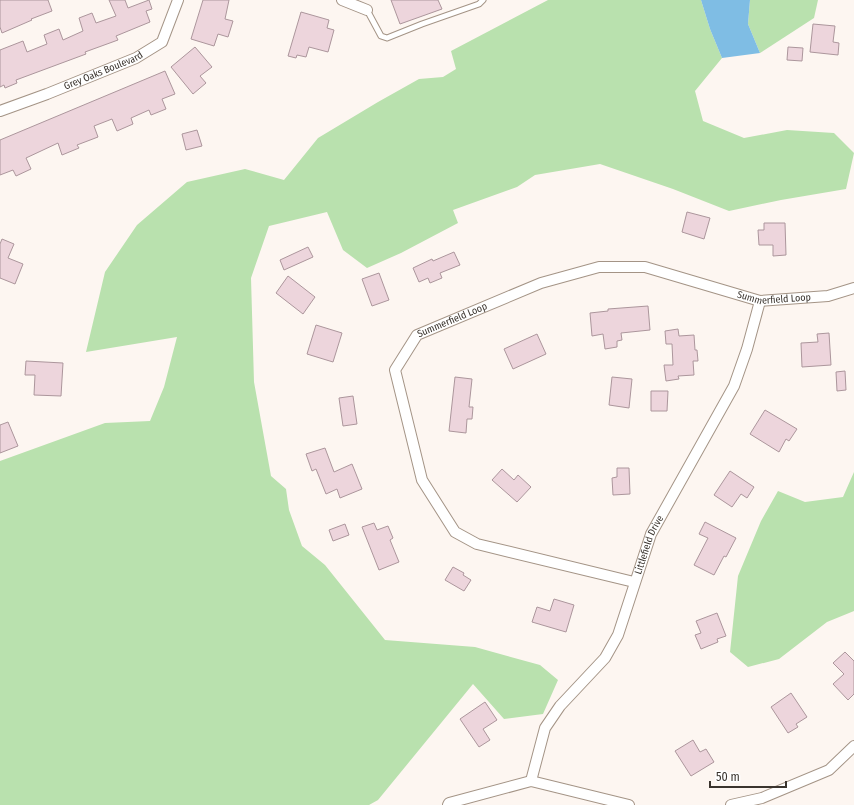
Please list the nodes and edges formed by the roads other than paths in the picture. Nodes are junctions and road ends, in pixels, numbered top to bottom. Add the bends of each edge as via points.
1 (178, 0) edge
2 (342, 0) edge
3 (483, 0) edge
4 (367, 10) joint
5 (0, 111) edge
6 (854, 288) edge
7 (760, 301) junction
8 (634, 582) junction
9 (854, 746) edge
10 (531, 781) junction
11 (448, 805) edge
12 (629, 805) edge
13 (731, 805) edge

1 - 5 street, Grey Oaks Boulevard via 162,42 136,58
2 - 4 street
3 - 4 lane via 480,4 387,38 381,36
6 - 7 street, Summerfield Loop via 828,296
7 - 8 street, Littlefield Drive via 734,386 651,534
7 - 8 street, Summerfield Loop via 645,267 599,267 541,283 417,335 395,370 422,480 455,532 477,544
8 - 10 street, Littlefield Drive via 618,635 604,658 560,706 545,728
9 - 13 street via 829,770 762,798
10 - 11 street
10 - 12 street

